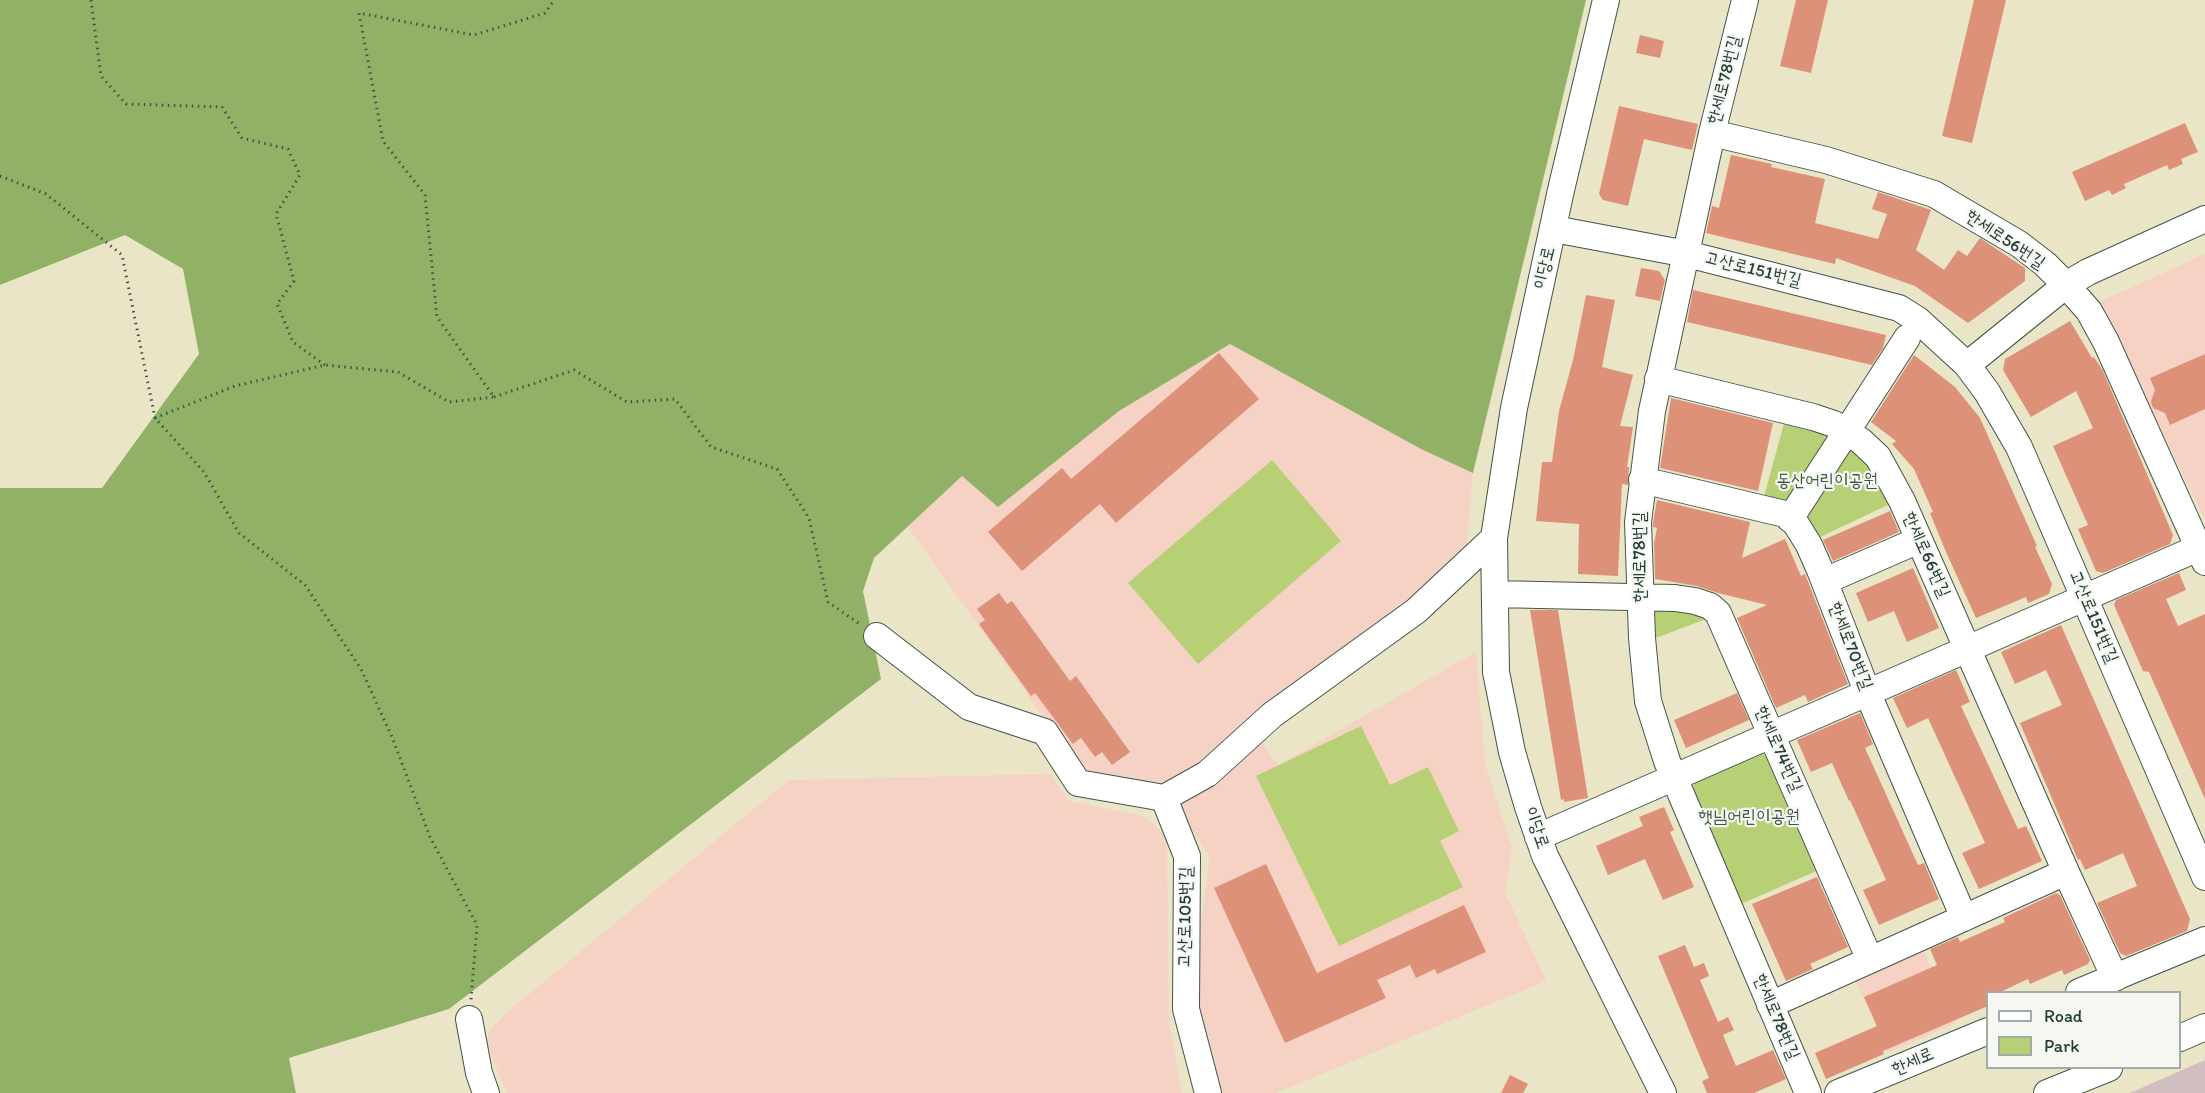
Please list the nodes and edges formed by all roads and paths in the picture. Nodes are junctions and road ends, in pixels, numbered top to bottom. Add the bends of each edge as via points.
1 (92, 0) edge
2 (554, 0) edge
3 (1606, 0) edge
4 (1745, 0) edge
5 (1712, 133) junction
6 (0, 176) edge
7 (2205, 219) edge
8 (1554, 229) junction
9 (1687, 254) junction
10 (2066, 285) junction
11 (1907, 338) dead end
12 (325, 365) junction
13 (1967, 365) junction
14 (1658, 379) junction
15 (494, 397) junction
16 (154, 418) junction
17 (1846, 431) junction
18 (1642, 480) junction
19 (1790, 519) junction
20 (1494, 538) junction
21 (1919, 540) junction
22 (2203, 552) edge
23 (1825, 581) junction
24 (1494, 594) junction
25 (1639, 596) junction
26 (2086, 599) junction
27 (878, 636) joint
28 (1968, 650) junction
29 (1868, 694) junction
30 (1772, 735) junction
31 (1673, 778) junction
32 (1164, 798) junction
33 (1538, 837) junction
34 (2066, 872) junction
35 (2205, 877) edge
36 (1964, 918) junction
37 (2205, 940) edge
38 (1870, 960) junction
39 (2115, 978) junction
40 (2084, 991) edge
41 (1770, 1005) junction
42 (469, 1019) joint
43 (1986, 1032) edge
44 (2107, 1069) edge
45 (486, 1093) edge
46 (1208, 1093) edge
47 (1663, 1093) edge
48 (1808, 1093) edge
49 (1838, 1093) edge
50 (2047, 1093) edge

1 - 12 path via 101,76 126,104 222,107 242,138 288,149 300,175 276,214 294,281 277,304 293,342
2 - 15 path via 545,13 474,35 359,13 383,141 425,195 437,317
3 - 8 street, 이당로
4 - 5 street, 한세로78번길
5 - 9 street, 한세로78번길
5 - 10 street, 한세로56번길 via 1826,160 1934,194 2019,244
6 - 16 path via 46,194 122,255
7 - 10 street
8 - 9 street, 고산로151번길
8 - 20 street, 이당로 via 1514,408
9 - 13 street, 고산로151번길 via 1899,308
9 - 14 street, 한세로78번길
10 - 13 street
10 - 22 street, 한세로56번길 via 2089,311 2106,342
11 - 17 street
12 - 15 path via 398,372 449,402
12 - 16 path via 235,386
13 - 26 street, 고산로151번길 via 1988,392 2019,447
14 - 17 street, 한세로66번길 via 1813,417
14 - 18 street, 한세로78번길
15 - 27 path via 574,370 627,402 675,399 711,447 777,469 809,518 828,603
16 - 42 path via 204,472 239,533 305,585 361,669 430,837 477,925
17 - 19 street
17 - 21 street, 한세로66번길 via 1878,457
18 - 19 street via 1785,514
18 - 25 street, 한세로78번길
19 - 23 street, 한세로70번길 via 1809,545
20 - 24 street, 이당로
20 - 32 street via 1416,610 1272,715 1207,774
21 - 23 street
21 - 28 street, 한세로66번길
22 - 26 street
23 - 29 street, 한세로70번길
24 - 25 street, 한세로74번길
24 - 33 street, 이당로 via 1496,672 1512,752
25 - 30 street, 한세로74번길 via 1695,601 1718,613
25 - 31 street, 한세로78번길 via 1648,700
26 - 28 street
26 - 35 street, 고산로151번길
27 - 32 street via 969,707 1045,732 1078,783
28 - 29 street
28 - 34 street, 한세로66번길
29 - 30 street
29 - 36 street, 한세로70번길
30 - 31 street
30 - 38 street, 한세로74번길
31 - 33 street
31 - 41 street, 한세로78번길
32 - 46 street, 고산로105번길 via 1187,856 1185,1009
33 - 47 street, 이당로
34 - 36 street
34 - 39 street, 한세로66번길
36 - 38 street
37 - 39 street
38 - 41 street
39 - 40 street
41 - 48 street, 한세로78번길
42 - 45 street
43 - 49 street, 한세로
44 - 50 street

